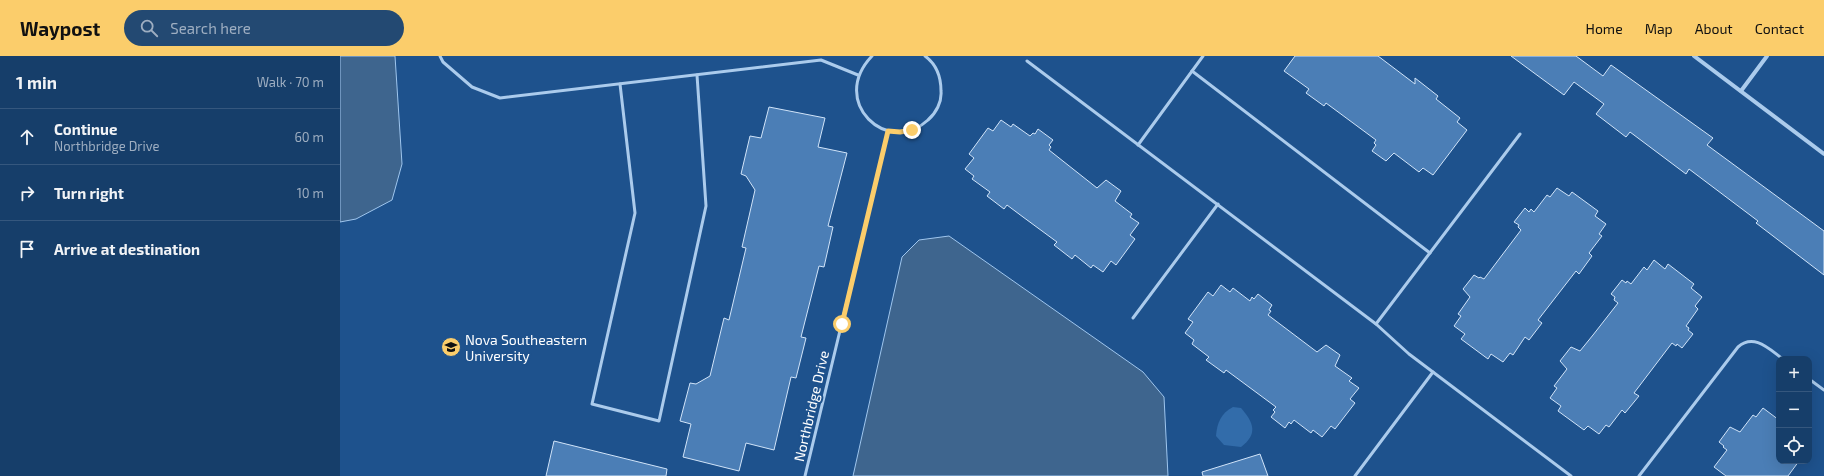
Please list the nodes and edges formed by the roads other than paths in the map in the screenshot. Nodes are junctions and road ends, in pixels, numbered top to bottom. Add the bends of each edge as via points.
1 (440, 56) edge
2 (821, 56) edge
3 (872, 56) edge
4 (926, 56) edge
5 (934, 56) edge
6 (1203, 56) edge
7 (1694, 56) edge
8 (1767, 56) edge
9 (930, 59) junction
10 (821, 60) junction
11 (1027, 61) dead end
12 (1192, 71) junction
13 (697, 75) junction
14 (858, 75) junction
15 (620, 84) junction
16 (1741, 91) junction
17 (888, 131) junction
18 (1520, 134) dead end
19 (1138, 145) junction
20 (1824, 154) edge
21 (1218, 204) junction
22 (1430, 253) junction
23 (1132, 318) dead end
24 (1376, 324) junction
25 (1779, 356) edge
26 (1433, 372) junction
27 (1812, 381) edge
28 (1824, 390) edge
29 (805, 476) edge
30 (1355, 476) edge
31 (1571, 476) edge
32 (1639, 476) edge

1 - 15 lane via 443,62 472,87 500,98
2 - 10 lane
3 - 14 lane
4 - 9 lane
5 - 9 lane
6 - 12 lane
7 - 16 street
8 - 16 street
9 - 17 lane via 941,81 938,105 932,116 912,130
10 - 13 lane
10 - 14 lane
11 - 19 lane
12 - 19 lane
12 - 22 lane
13 - 15 lane
13 - 15 lane via 706,206 659,421 592,404 635,213
14 - 17 lane via 857,99 861,110 868,119
16 - 20 street
17 - 29 lane, Northbridge Drive
18 - 22 lane
19 - 21 lane
21 - 23 lane
21 - 24 lane
22 - 24 lane
24 - 26 lane
25 - 32 lane via 1760,342 1742,343
26 - 30 lane
26 - 31 lane
27 - 28 lane

